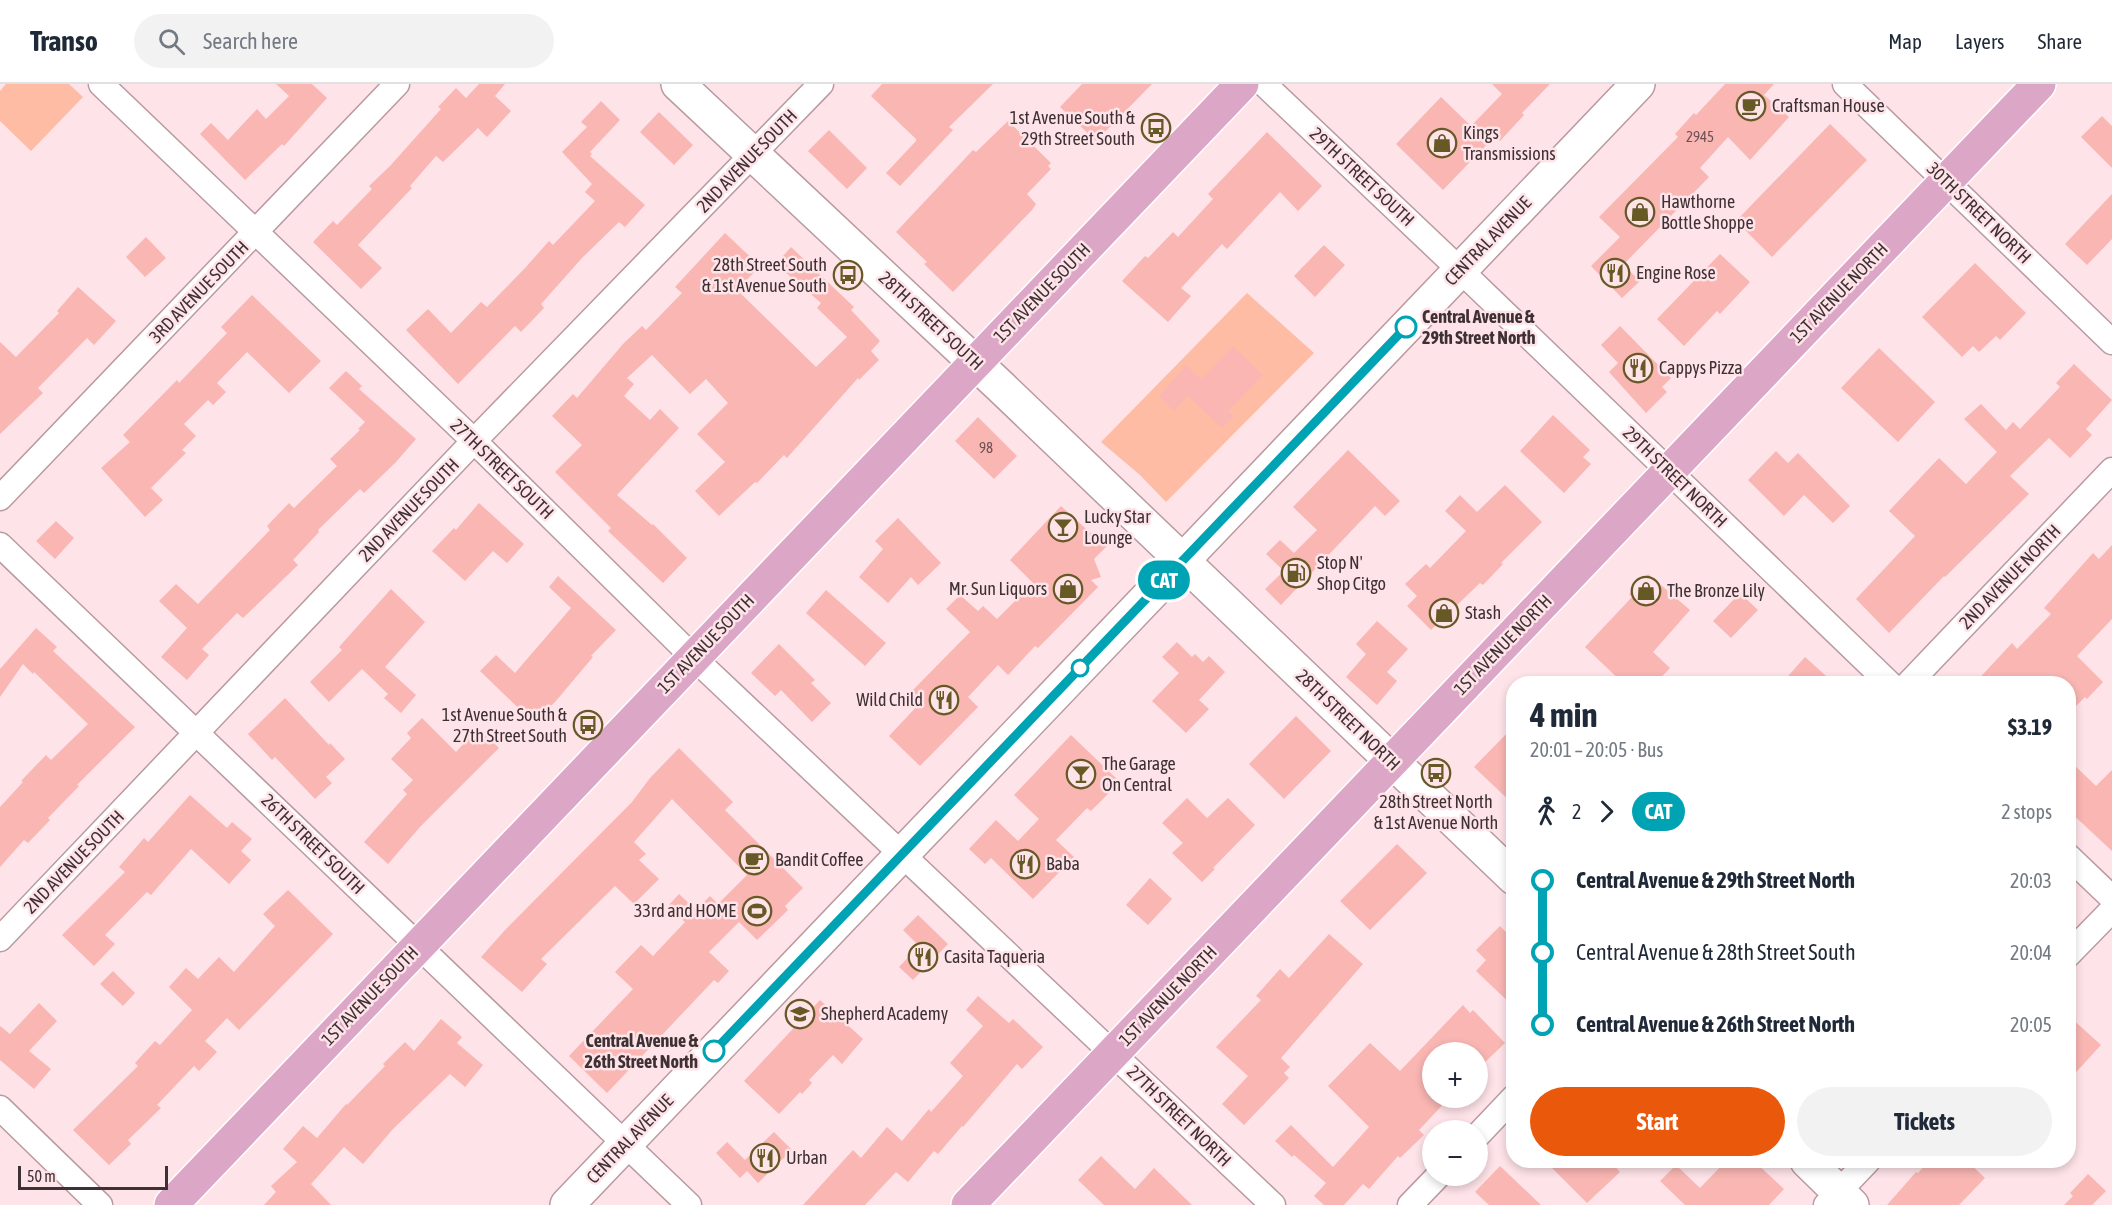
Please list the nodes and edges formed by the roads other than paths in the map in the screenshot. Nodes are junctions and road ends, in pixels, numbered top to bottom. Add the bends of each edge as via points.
1 (101, 84) edge
2 (397, 84) edge
3 (678, 84) edge
4 (821, 84) edge
5 (1242, 84) edge
6 (1264, 84) edge
7 (1638, 84) edge
8 (1845, 84) edge
9 (2038, 84) edge
10 (753, 155) junction
11 (1946, 181) junction
12 (256, 232) junction
13 (1460, 270) junction
14 (2112, 342) edge
15 (975, 362) junction
16 (474, 441) junction
17 (2112, 470) edge
18 (1669, 471) junction
19 (0, 498) edge
20 (0, 545) edge
21 (1183, 561) junction
22 (693, 658) junction
23 (1882, 676) edge
24 (1916, 676) edge
25 (197, 733) junction
26 (1392, 761) junction
27 (901, 855) junction
28 (2076, 864) edge
29 (1506, 870) edge
30 (2112, 898) edge
31 (2112, 910) edge
32 (0, 939) edge
33 (418, 946) junction
34 (2076, 947) edge
35 (1113, 1053) junction
36 (1506, 1105) edge
37 (0, 1108) edge
38 (1488, 1124) edge
39 (625, 1144) junction
40 (1813, 1168) edge
41 (1863, 1168) edge
42 (1428, 1186) edge
43 (1839, 1201) edge
44 (99, 1205) edge
45 (171, 1205) edge
46 (567, 1205) edge
47 (689, 1205) edge
48 (968, 1205) edge
49 (1273, 1205) edge
50 (1410, 1205) edge

1 - 12 street, 27TH STREET SOUTH
2 - 12 street, 3RD AVENUE SOUTH
3 - 10 street, 28TH STREET SOUTH
4 - 10 street, 2ND AVENUE SOUTH
5 - 15 main road, 1ST AVENUE SOUTH
6 - 13 street, 29TH STREET SOUTH
7 - 13 street, CENTRAL AVENUE
8 - 11 street, 30TH STREET NORTH
9 - 11 main road, 1ST AVENUE NORTH
10 - 15 street, 28TH STREET SOUTH
10 - 16 street, 2ND AVENUE SOUTH
11 - 14 street, 30TH STREET NORTH
11 - 18 main road, 1ST AVENUE NORTH
12 - 16 street, 27TH STREET SOUTH
12 - 19 street, 3RD AVENUE SOUTH
13 - 18 street, 29TH STREET NORTH
13 - 21 street, CENTRAL AVENUE
15 - 21 street, 28TH STREET SOUTH
15 - 22 main road, 1ST AVENUE SOUTH
16 - 22 street, 27TH STREET SOUTH
16 - 25 street, 2ND AVENUE SOUTH
17 - 24 street, 2ND AVENUE NORTH
18 - 23 street, 29TH STREET NORTH
18 - 26 main road, 1ST AVENUE NORTH
20 - 25 street, 26TH STREET SOUTH
21 - 26 street, 28TH STREET NORTH
21 - 27 street, CENTRAL AVENUE
22 - 27 street, 27TH STREET SOUTH
22 - 33 main road, 1ST AVENUE SOUTH
25 - 32 street, 2ND AVENUE SOUTH
25 - 33 street, 26TH STREET SOUTH
26 - 29 street, 28TH STREET NORTH
26 - 35 main road, 1ST AVENUE NORTH
27 - 35 street, 27TH STREET NORTH
27 - 39 street, CENTRAL AVENUE
28 - 30 street
31 - 34 street
33 - 39 street, 26TH STREET SOUTH
33 - 45 main road, 1ST AVENUE SOUTH
35 - 48 main road, 1ST AVENUE NORTH
35 - 49 street, 27TH STREET NORTH
36 - 38 street
37 - 44 street
39 - 46 street, CENTRAL AVENUE
39 - 47 street, 26TH STREET SOUTH
40 - 43 street
41 - 43 street
42 - 50 street

